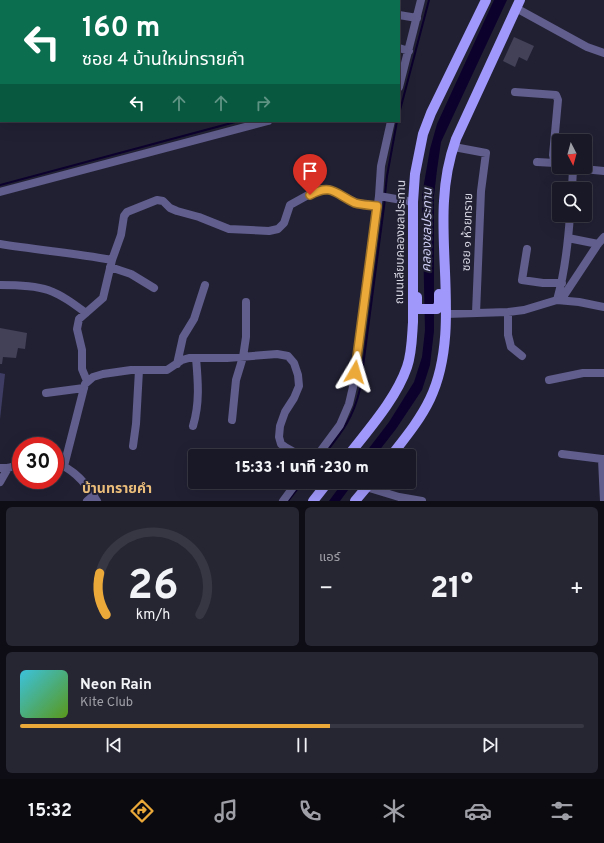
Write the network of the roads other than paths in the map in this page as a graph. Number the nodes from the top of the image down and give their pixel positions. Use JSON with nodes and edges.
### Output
{"nodes":[{"id":1,"x":421,"y":0,"type":"edge"},
{"id":2,"x":486,"y":0,"type":"edge"},
{"id":3,"x":518,"y":4,"type":"edge"},
{"id":4,"x":400,"y":14,"type":"edge"},
{"id":5,"x":417,"y":18,"type":"junction"},
{"id":6,"x":400,"y":48,"type":"edge"},
{"id":7,"x":409,"y":51,"type":"junction"},
{"id":8,"x":604,"y":53,"type":"edge"},
{"id":9,"x":400,"y":83,"type":"edge"},
{"id":10,"x":514,"y":92,"type":"dead end"},
{"id":11,"x":264,"y":122,"type":"edge"},
{"id":12,"x":391,"y":122,"type":"edge"},
{"id":13,"x":556,"y":134,"type":"edge"},
{"id":14,"x":454,"y":147,"type":"junction"},
{"id":15,"x":537,"y":162,"type":"dead end"},
{"id":16,"x":552,"y":163,"type":"edge"},
{"id":17,"x":592,"y":170,"type":"edge"},
{"id":18,"x":604,"y":171,"type":"edge"},
{"id":19,"x":0,"y":192,"type":"edge"},
{"id":20,"x":381,"y":197,"type":"junction"},
{"id":21,"x":413,"y":202,"type":"junction"},
{"id":22,"x":377,"y":206,"type":"junction"},
{"id":23,"x":569,"y":222,"type":"edge"},
{"id":24,"x":604,"y":237,"type":"edge"},
{"id":25,"x":568,"y":238,"type":"junction"},
{"id":26,"x":414,"y":241,"type":"junction"},
{"id":27,"x":0,"y":244,"type":"edge"},
{"id":28,"x":598,"y":244,"type":"junction"},
{"id":29,"x":527,"y":249,"type":"dead end"},
{"id":30,"x":111,"y":263,"type":"junction"},
{"id":31,"x":562,"y":283,"type":"junction"},
{"id":32,"x":0,"y":285,"type":"edge"},
{"id":33,"x":205,"y":285,"type":"dead end"},
{"id":34,"x":154,"y":288,"type":"dead end"},
{"id":35,"x":559,"y":300,"type":"junction"},
{"id":36,"x":246,"y":302,"type":"dead end"},
{"id":37,"x":604,"y":307,"type":"edge"},
{"id":38,"x":420,"y":312,"type":"junction"},
{"id":39,"x":440,"y":312,"type":"junction"},
{"id":40,"x":508,"y":312,"type":"junction"},
{"id":41,"x":86,"y":313,"type":"junction"},
{"id":42,"x":476,"y":313,"type":"junction"},
{"id":43,"x":522,"y":356,"type":"dead end"},
{"id":44,"x":243,"y":357,"type":"junction"},
{"id":45,"x":196,"y":358,"type":"junction"},
{"id":46,"x":177,"y":364,"type":"junction"},
{"id":47,"x":407,"y":366,"type":"junction"},
{"id":48,"x":139,"y":370,"type":"junction"},
{"id":49,"x":604,"y":373,"type":"edge"},
{"id":50,"x":550,"y":380,"type":"dead end"},
{"id":51,"x":86,"y":385,"type":"junction"},
{"id":52,"x":46,"y":393,"type":"dead end"},
{"id":53,"x":232,"y":420,"type":"dead end"},
{"id":54,"x":193,"y":426,"type":"dead end"},
{"id":55,"x":133,"y":446,"type":"dead end"},
{"id":56,"x":287,"y":449,"type":"edge"},
{"id":57,"x":322,"y":449,"type":"edge"},
{"id":58,"x":353,"y":449,"type":"edge"},
{"id":59,"x":396,"y":449,"type":"edge"},
{"id":60,"x":562,"y":454,"type":"dead end"},
{"id":61,"x":603,"y":459,"type":"edge"},
{"id":62,"x":64,"y":466,"type":"joint"},
{"id":63,"x":4,"y":468,"type":"edge"},
{"id":64,"x":0,"y":482,"type":"edge"},
{"id":65,"x":291,"y":489,"type":"edge"},
{"id":66,"x":322,"y":489,"type":"edge"},
{"id":67,"x":365,"y":489,"type":"edge"},
{"id":68,"x":378,"y":489,"type":"edge"},
{"id":69,"x":93,"y":499,"type":"edge"},
{"id":70,"x":282,"y":501,"type":"edge"},
{"id":71,"x":313,"y":501,"type":"edge"},
{"id":72,"x":355,"y":501,"type":"edge"},
{"id":73,"x":422,"y":501,"type":"edge"},
{"id":74,"x":604,"y":501,"type":"edge"}],
"edges":[{"from":1,"to":5,"type":"street"},
{"from":2,"to":21,"type":"main road","name":"ถนนเลียบคลองชลประทาน"},
{"from":3,"to":8,"type":"street"},
{"from":3,"to":14,"type":"main road"},
{"from":4,"to":5,"type":"street"},
{"from":5,"to":7,"type":"street"},
{"from":6,"to":7,"type":"street"},
{"from":7,"to":9,"type":"street"},
{"from":10,"to":13,"type":"street"},
{"from":11,"to":19,"type":"street"},
{"from":12,"to":20,"type":"street"},
{"from":14,"to":39,"type":"main road"},
{"from":14,"to":42,"type":"street","name":"ซอย ๑ ห้วยทราย"},
{"from":15,"to":16,"type":"street"},
{"from":17,"to":18,"type":"street"},
{"from":20,"to":21,"type":"street"},
{"from":20,"to":22,"type":"street"},
{"from":21,"to":26,"type":"main road","name":"ถนนเลียบคลองชลประทาน"},
{"from":22,"to":30,"type":"street"},
{"from":22,"to":57,"type":"street"},
{"from":23,"to":25,"type":"street"},
{"from":24,"to":28,"type":"street"},
{"from":25,"to":28,"type":"street"},
{"from":25,"to":31,"type":"street"},
{"from":26,"to":38,"type":"main road"},
{"from":26,"to":47,"type":"main road","name":"ถนนเลียบคลองชลประทาน"},
{"from":27,"to":30,"type":"street"},
{"from":28,"to":35,"type":"street"},
{"from":29,"to":31,"type":"street"},
{"from":30,"to":34,"type":"street"},
{"from":30,"to":41,"type":"street"},
{"from":31,"to":35,"type":"street"},
{"from":32,"to":41,"type":"street"},
{"from":33,"to":46,"type":"street"},
{"from":35,"to":37,"type":"street"},
{"from":35,"to":40,"type":"street"},
{"from":36,"to":44,"type":"street"},
{"from":38,"to":39,"type":"main road"},
{"from":38,"to":47,"type":"main road"},
{"from":39,"to":42,"type":"street"},
{"from":39,"to":59,"type":"main road"},
{"from":40,"to":42,"type":"street"},
{"from":40,"to":43,"type":"street"},
{"from":41,"to":51,"type":"street"},
{"from":44,"to":45,"type":"street"},
{"from":44,"to":53,"type":"street"},
{"from":44,"to":56,"type":"street"},
{"from":45,"to":46,"type":"street"},
{"from":45,"to":54,"type":"street"},
{"from":46,"to":48,"type":"street"},
{"from":47,"to":58,"type":"main road","name":"ถนนเลียบคลองชลประทาน"},
{"from":48,"to":51,"type":"street"},
{"from":48,"to":55,"type":"street"},
{"from":49,"to":50,"type":"street"},
{"from":51,"to":52,"type":"street"},
{"from":51,"to":62,"type":"street"},
{"from":60,"to":61,"type":"street"},
{"from":61,"to":74,"type":"street"},
{"from":62,"to":69,"type":"street"},
{"from":63,"to":64,"type":"street"},
{"from":65,"to":70,"type":"street"},
{"from":66,"to":71,"type":"main road"},
{"from":67,"to":72,"type":"main road"},
{"from":68,"to":73,"type":"street"}]}
